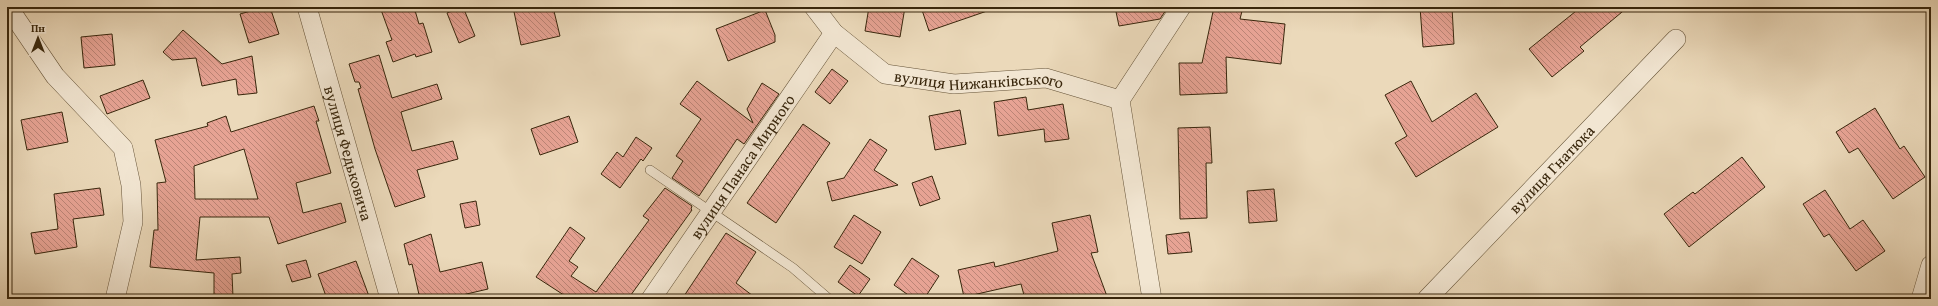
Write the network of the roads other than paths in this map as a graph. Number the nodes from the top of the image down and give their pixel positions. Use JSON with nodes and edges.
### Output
{"nodes":[{"id":1,"x":8,"y":7,"type":"edge"},
{"id":2,"x":307,"y":7,"type":"edge"},
{"id":3,"x":814,"y":7,"type":"edge"},
{"id":4,"x":1181,"y":7,"type":"edge"},
{"id":5,"x":834,"y":33,"type":"junction"},
{"id":6,"x":1676,"y":39,"type":"dead end"},
{"id":7,"x":1120,"y":100,"type":"junction"},
{"id":8,"x":650,"y":170,"type":"dead end"},
{"id":9,"x":712,"y":211,"type":"junction"},
{"id":10,"x":1931,"y":265,"type":"edge"},
{"id":11,"x":115,"y":299,"type":"edge"},
{"id":12,"x":390,"y":299,"type":"edge"},
{"id":13,"x":651,"y":299,"type":"edge"},
{"id":14,"x":829,"y":299,"type":"edge"},
{"id":15,"x":1152,"y":299,"type":"edge"},
{"id":16,"x":1427,"y":299,"type":"edge"},
{"id":17,"x":1921,"y":299,"type":"edge"}],
"edges":[{"from":1,"to":11,"type":"street"},
{"from":2,"to":12,"type":"street","name":"вулиця Федьковича"},
{"from":3,"to":5,"type":"street","name":"вулиця Нижанківського"},
{"from":4,"to":7,"type":"street"},
{"from":5,"to":7,"type":"street","name":"вулиця Нижанківського"},
{"from":5,"to":9,"type":"street","name":"вулиця Панаса Мирного"},
{"from":6,"to":16,"type":"street","name":"вулиця Гнатюка"},
{"from":7,"to":15,"type":"street"},
{"from":8,"to":9,"type":"lane"},
{"from":9,"to":13,"type":"street","name":"вулиця Панаса Мирного"},
{"from":9,"to":14,"type":"lane"},
{"from":10,"to":17,"type":"street"}]}
